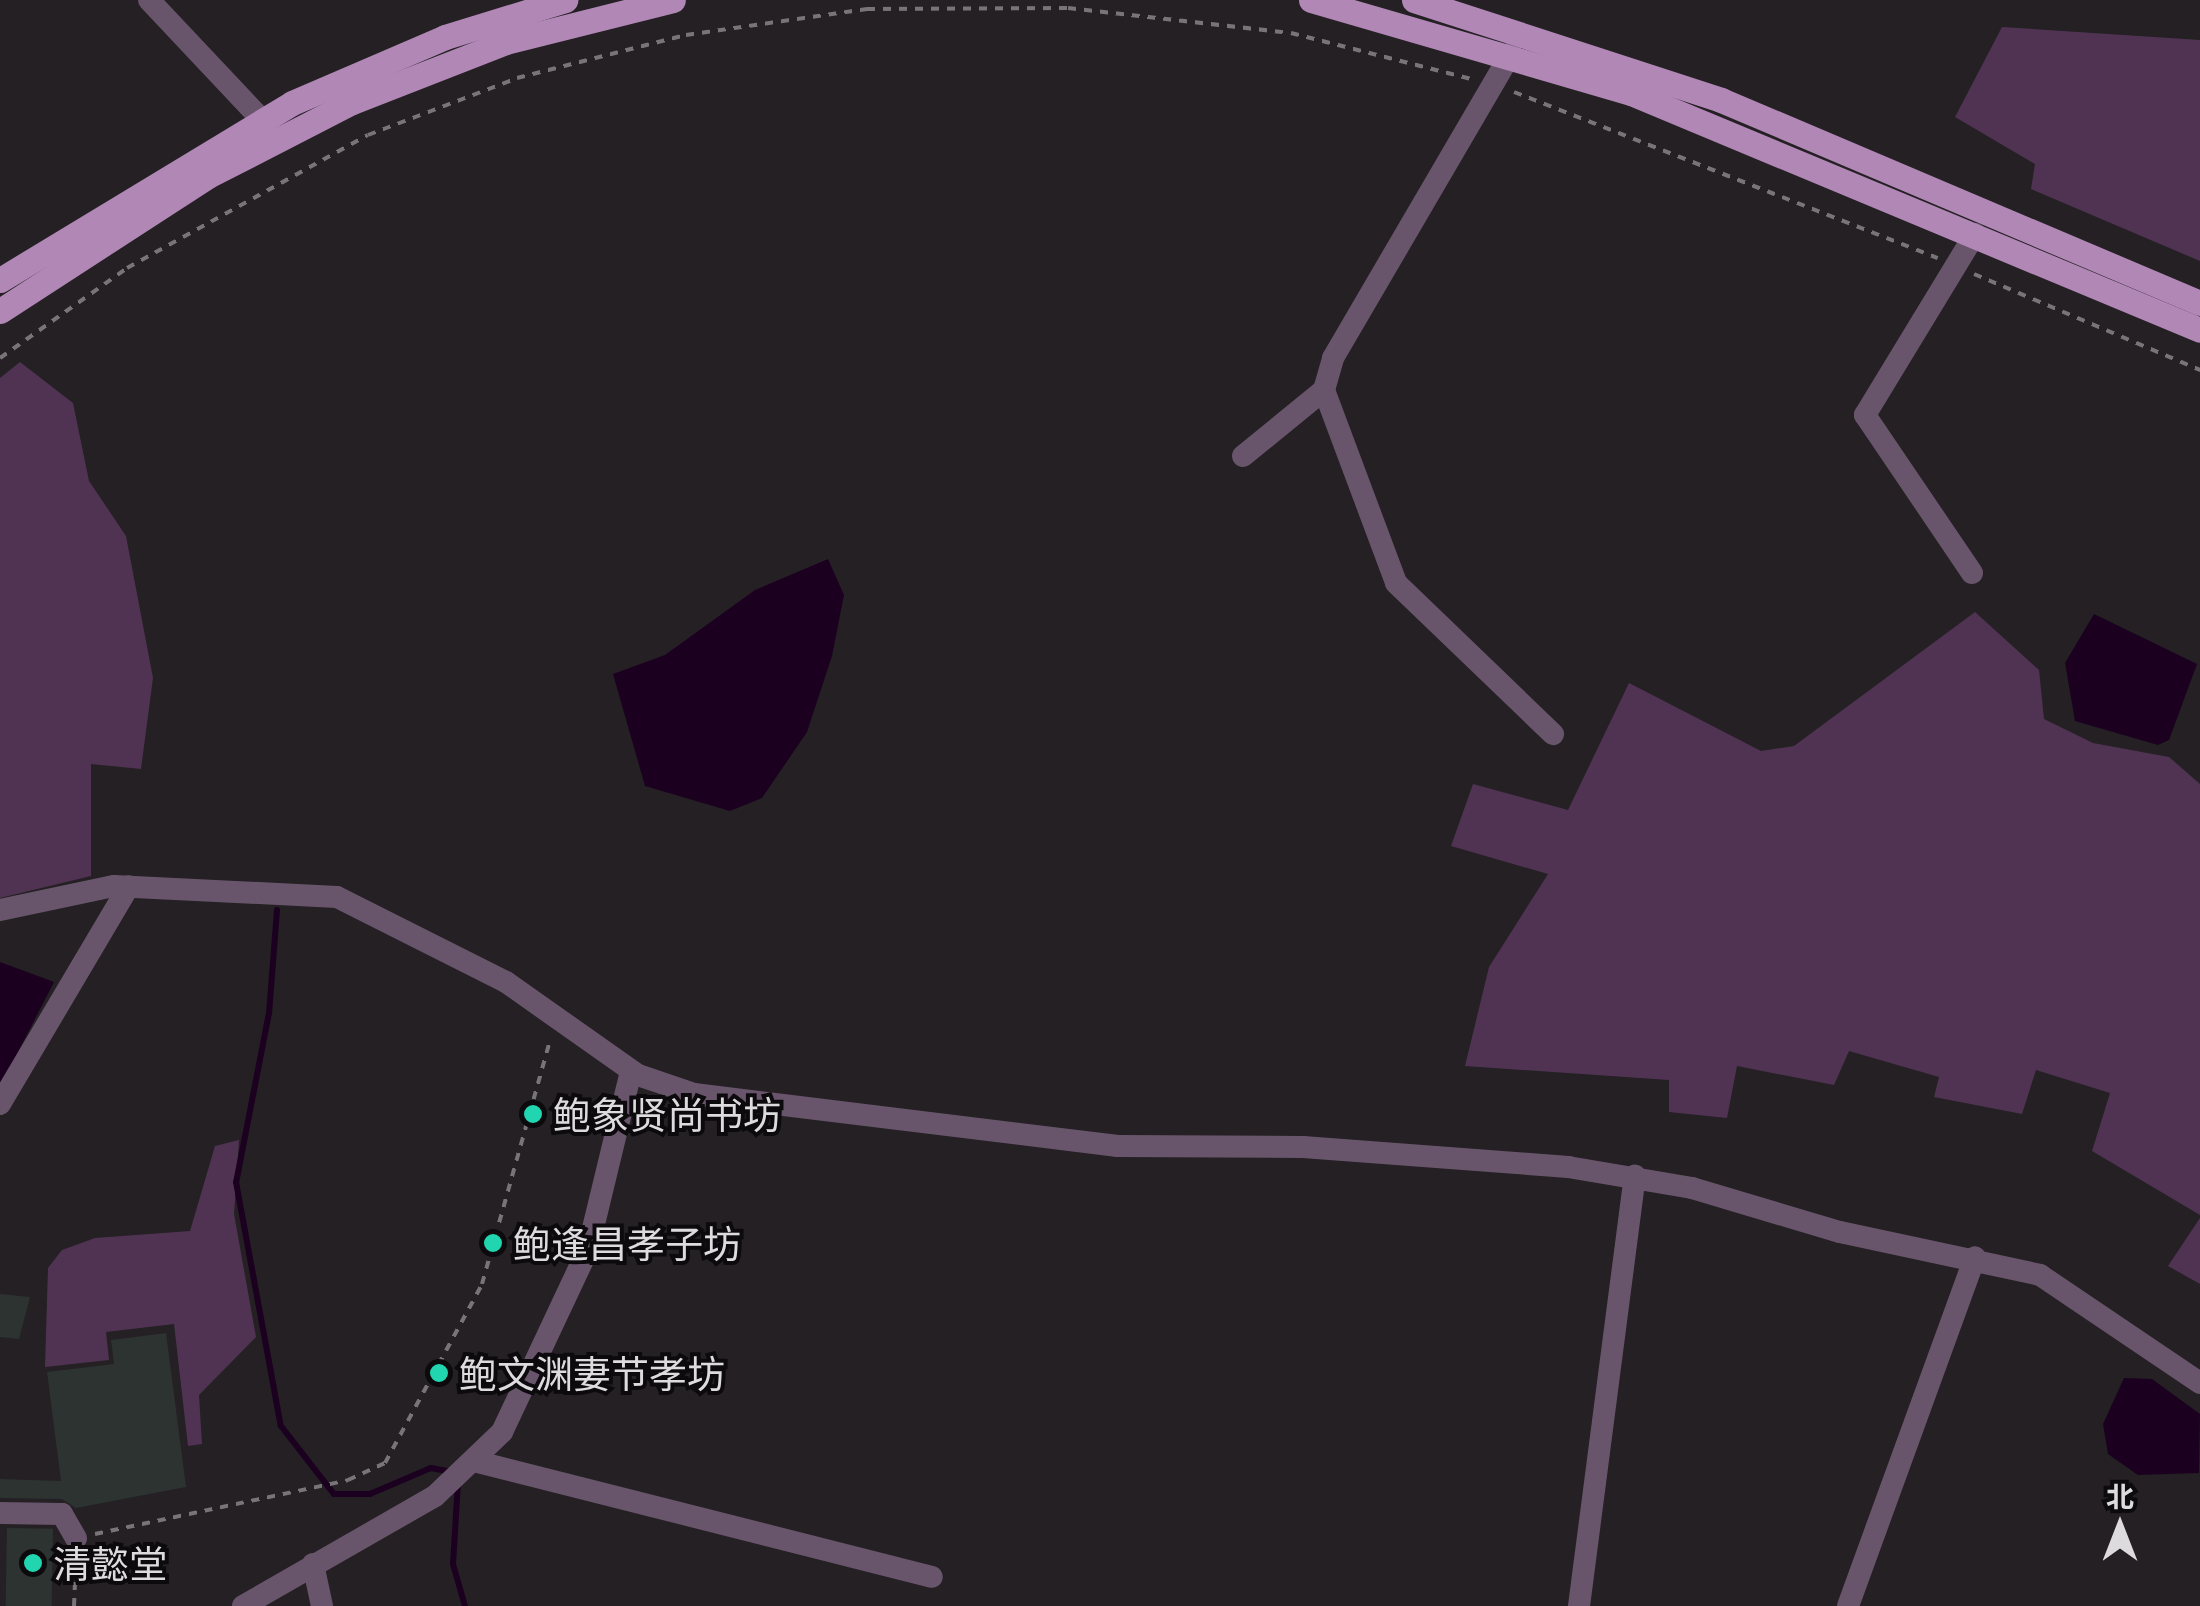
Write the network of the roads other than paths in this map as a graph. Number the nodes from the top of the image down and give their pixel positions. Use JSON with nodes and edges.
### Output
{"nodes":[{"id":1,"x":149,"y":0,"type":"edge"},
{"id":2,"x":565,"y":0,"type":"edge"},
{"id":3,"x":673,"y":0,"type":"edge"},
{"id":4,"x":1310,"y":0,"type":"edge"},
{"id":5,"x":1414,"y":0,"type":"edge"},
{"id":6,"x":1511,"y":53,"type":"junction"},
{"id":7,"x":261,"y":119,"type":"junction"},
{"id":8,"x":1975,"y":234,"type":"junction"},
{"id":9,"x":0,"y":280,"type":"edge"},
{"id":10,"x":2200,"y":303,"type":"edge"},
{"id":11,"x":0,"y":311,"type":"edge"},
{"id":12,"x":2200,"y":330,"type":"edge"},
{"id":13,"x":1324,"y":390,"type":"junction"},
{"id":14,"x":1243,"y":456,"type":"dead end"},
{"id":15,"x":1972,"y":573,"type":"dead end"},
{"id":16,"x":1552,"y":734,"type":"dead end"},
{"id":17,"x":129,"y":886,"type":"junction"},
{"id":18,"x":0,"y":910,"type":"edge"},
{"id":19,"x":631,"y":1070,"type":"junction"},
{"id":20,"x":0,"y":1104,"type":"edge"},
{"id":21,"x":1635,"y":1176,"type":"junction"},
{"id":22,"x":1975,"y":1257,"type":"junction"},
{"id":23,"x":2200,"y":1384,"type":"edge"},
{"id":24,"x":478,"y":1462,"type":"junction"},
{"id":25,"x":0,"y":1513,"type":"edge"},
{"id":26,"x":76,"y":1538,"type":"road end"},
{"id":27,"x":313,"y":1564,"type":"junction"},
{"id":28,"x":932,"y":1576,"type":"dead end"},
{"id":29,"x":244,"y":1606,"type":"edge"},
{"id":30,"x":322,"y":1606,"type":"edge"},
{"id":31,"x":1579,"y":1606,"type":"edge"},
{"id":32,"x":1848,"y":1606,"type":"edge"}],
"edges":[{"from":1,"to":7,"type":"street"},
{"from":2,"to":7,"type":"main road"},
{"from":3,"to":11,"type":"main road"},
{"from":4,"to":6,"type":"main road"},
{"from":5,"to":10,"type":"main road"},
{"from":6,"to":8,"type":"main road"},
{"from":6,"to":13,"type":"street"},
{"from":7,"to":9,"type":"main road"},
{"from":8,"to":12,"type":"main road"},
{"from":8,"to":15,"type":"street"},
{"from":13,"to":14,"type":"street"},
{"from":13,"to":16,"type":"street"},
{"from":17,"to":18,"type":"street"},
{"from":17,"to":19,"type":"street"},
{"from":17,"to":20,"type":"street"},
{"from":19,"to":21,"type":"street"},
{"from":19,"to":24,"type":"street"},
{"from":21,"to":22,"type":"street"},
{"from":21,"to":31,"type":"street"},
{"from":22,"to":23,"type":"street"},
{"from":22,"to":32,"type":"street"},
{"from":24,"to":27,"type":"street"},
{"from":24,"to":28,"type":"street"},
{"from":25,"to":26,"type":"street"},
{"from":27,"to":29,"type":"street"},
{"from":27,"to":30,"type":"street"}]}
